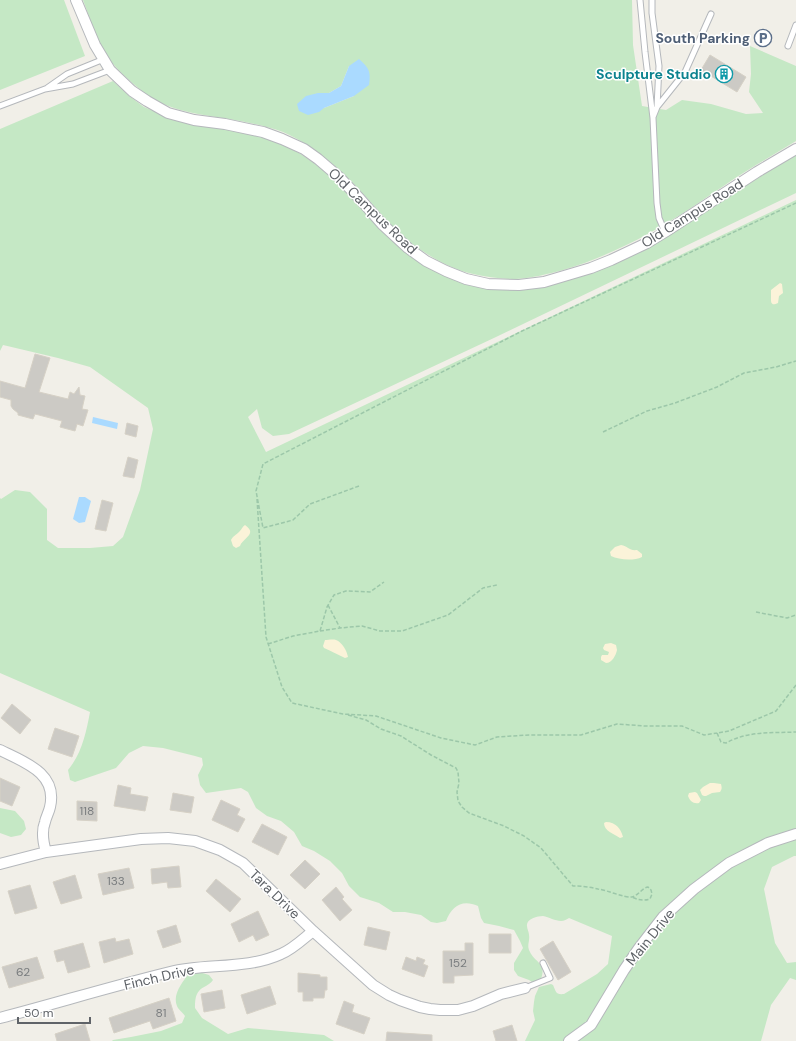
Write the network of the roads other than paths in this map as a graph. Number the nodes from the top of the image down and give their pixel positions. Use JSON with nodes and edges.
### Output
{"nodes":[{"id":1,"x":76,"y":0,"type":"edge"},
{"id":2,"x":640,"y":0,"type":"edge"},
{"id":3,"x":652,"y":0,"type":"edge"},
{"id":4,"x":711,"y":14,"type":"dead end"},
{"id":5,"x":796,"y":25,"type":"edge"},
{"id":6,"x":788,"y":46,"type":"dead end"},
{"id":7,"x":104,"y":59,"type":"junction"},
{"id":8,"x":110,"y":70,"type":"junction"},
{"id":9,"x":45,"y":89,"type":"junction"},
{"id":10,"x":0,"y":106,"type":"edge"},
{"id":11,"x":657,"y":107,"type":"junction"},
{"id":12,"x":653,"y":118,"type":"junction"},
{"id":13,"x":796,"y":149,"type":"edge"},
{"id":14,"x":665,"y":232,"type":"junction"},
{"id":15,"x":0,"y":750,"type":"edge"},
{"id":16,"x":796,"y":834,"type":"edge"},
{"id":17,"x":46,"y":852,"type":"junction"},
{"id":18,"x":0,"y":864,"type":"edge"},
{"id":19,"x":313,"y":931,"type":"junction"},
{"id":20,"x":543,"y":963,"type":"dead end"},
{"id":21,"x":525,"y":988,"type":"joint"},
{"id":22,"x":0,"y":1018,"type":"edge"},
{"id":23,"x":569,"y":1041,"type":"edge"}],
"edges":[{"from":1,"to":7,"type":"street","name":"Old Campus Road"},
{"from":2,"to":12,"type":"lane"},
{"from":3,"to":11,"type":"lane"},
{"from":4,"to":11,"type":"lane"},
{"from":5,"to":6,"type":"lane"},
{"from":7,"to":8,"type":"street","name":"Old Campus Road"},
{"from":7,"to":9,"type":"lane"},
{"from":8,"to":9,"type":"lane"},
{"from":8,"to":14,"type":"street","name":"Old Campus Road"},
{"from":9,"to":10,"type":"lane"},
{"from":11,"to":12,"type":"lane"},
{"from":12,"to":14,"type":"lane"},
{"from":13,"to":14,"type":"street","name":"Old Campus Road"},
{"from":15,"to":17,"type":"street"},
{"from":16,"to":23,"type":"street","name":"Main Drive"},
{"from":17,"to":18,"type":"street","name":"Tara Drive"},
{"from":17,"to":19,"type":"street","name":"Tara Drive"},
{"from":19,"to":21,"type":"street","name":"Tara Drive"},
{"from":19,"to":22,"type":"street","name":"Finch Drive"},
{"from":20,"to":21,"type":"lane"}]}
